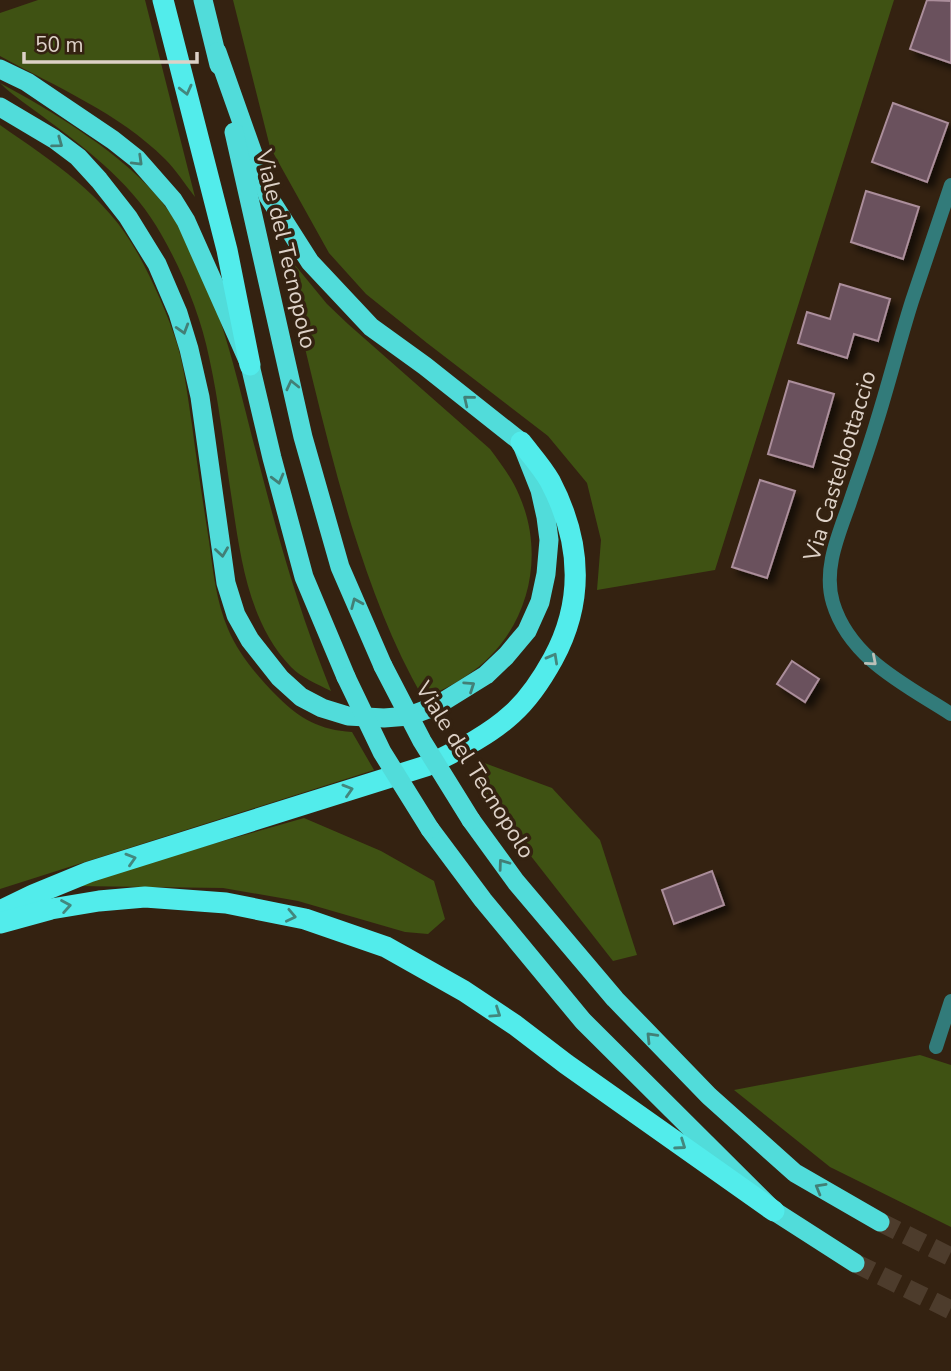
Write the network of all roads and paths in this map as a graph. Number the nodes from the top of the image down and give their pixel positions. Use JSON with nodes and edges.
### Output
{"nodes":[{"id":1,"x":163,"y":0,"type":"edge"},
{"id":2,"x":203,"y":0,"type":"edge"},
{"id":3,"x":216,"y":52,"type":"junction"},
{"id":4,"x":0,"y":69,"type":"edge"},
{"id":5,"x":0,"y":107,"type":"edge"},
{"id":6,"x":951,"y":185,"type":"edge"},
{"id":7,"x":250,"y":365,"type":"junction"},
{"id":8,"x":522,"y":442,"type":"junction"},
{"id":9,"x":951,"y":714,"type":"edge"},
{"id":10,"x":0,"y":911,"type":"edge"},
{"id":11,"x":0,"y":923,"type":"edge"},
{"id":12,"x":951,"y":1001,"type":"edge"},
{"id":13,"x":936,"y":1047,"type":"dead end"},
{"id":14,"x":774,"y":1211,"type":"junction"},
{"id":15,"x":880,"y":1222,"type":"tunnel mouth"},
{"id":16,"x":855,"y":1263,"type":"tunnel mouth"}],
"edges":[{"from":1,"to":7,"type":"highway","one_way":true},
{"from":2,"to":3,"type":"highway","name":"Viale del Tecnopolo"},
{"from":8,"to":3,"type":"highway","one_way":true},
{"from":15,"to":3,"type":"highway","name":"Viale del Tecnopolo","one_way":true,"bridge":true},
{"from":4,"to":7,"type":"highway","one_way":true},
{"from":5,"to":8,"type":"highway","one_way":true},
{"from":6,"to":9,"type":"street","name":"Via Castelbottaccio","one_way":true},
{"from":7,"to":14,"type":"highway","one_way":true,"bridge":true},
{"from":10,"to":8,"type":"highway","one_way":true},
{"from":11,"to":14,"type":"highway","one_way":true},
{"from":12,"to":13,"type":"street"},
{"from":14,"to":16,"type":"highway"}]}
